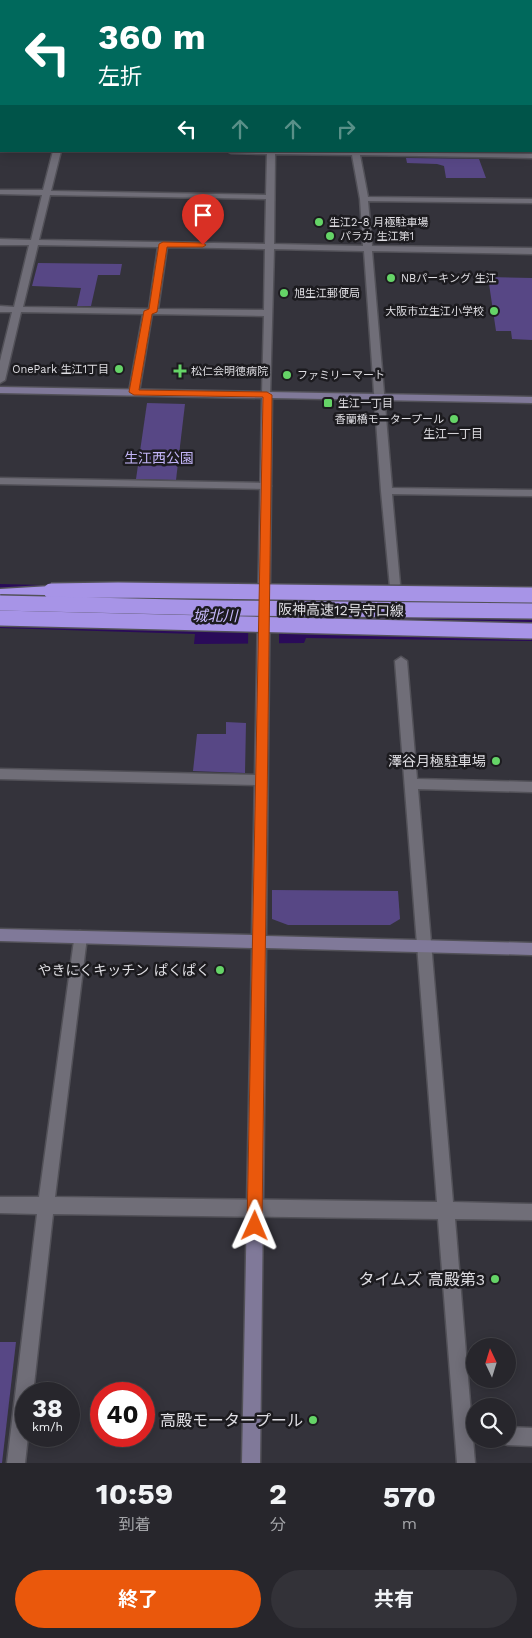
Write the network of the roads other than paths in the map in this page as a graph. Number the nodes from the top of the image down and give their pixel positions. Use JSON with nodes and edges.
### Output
{"nodes":[{"id":1,"x":57,"y":152,"type":"edge"},
{"id":2,"x":271,"y":152,"type":"edge"},
{"id":3,"x":412,"y":153,"type":"edge"},
{"id":4,"x":356,"y":154,"type":"junction"},
{"id":5,"x":532,"y":156,"type":"edge"},
{"id":6,"x":0,"y":192,"type":"edge"},
{"id":7,"x":46,"y":193,"type":"junction"},
{"id":8,"x":270,"y":197,"type":"junction"},
{"id":9,"x":364,"y":199,"type":"junction"},
{"id":10,"x":532,"y":201,"type":"edge"},
{"id":11,"x":0,"y":242,"type":"edge"},
{"id":12,"x":34,"y":242,"type":"junction"},
{"id":13,"x":163,"y":244,"type":"junction"},
{"id":14,"x":269,"y":246,"type":"junction"},
{"id":15,"x":368,"y":248,"type":"junction"},
{"id":16,"x":532,"y":251,"type":"edge"},
{"id":17,"x":0,"y":309,"type":"edge"},
{"id":18,"x":17,"y":309,"type":"junction"},
{"id":19,"x":151,"y":311,"type":"junction"},
{"id":20,"x":269,"y":313,"type":"junction"},
{"id":21,"x":0,"y":380,"type":"edge"},
{"id":22,"x":0,"y":390,"type":"edge"},
{"id":23,"x":134,"y":392,"type":"junction"},
{"id":24,"x":267,"y":395,"type":"junction"},
{"id":25,"x":379,"y":397,"type":"junction"},
{"id":26,"x":532,"y":400,"type":"edge"},
{"id":27,"x":0,"y":481,"type":"edge"},
{"id":28,"x":266,"y":486,"type":"junction"},
{"id":29,"x":386,"y":491,"type":"junction"},
{"id":30,"x":532,"y":493,"type":"edge"},
{"id":31,"x":394,"y":584,"type":"dead end"},
{"id":32,"x":0,"y":594,"type":"edge"},
{"id":33,"x":532,"y":595,"type":"edge"},
{"id":34,"x":0,"y":603,"type":"edge"},
{"id":35,"x":532,"y":611,"type":"edge"},
{"id":36,"x":0,"y":618,"type":"edge"},
{"id":37,"x":532,"y":631,"type":"edge"},
{"id":38,"x":401,"y":660,"type":"dead end"},
{"id":39,"x":0,"y":774,"type":"edge"},
{"id":40,"x":261,"y":780,"type":"junction"},
{"id":41,"x":411,"y":784,"type":"junction"},
{"id":42,"x":532,"y":787,"type":"edge"},
{"id":43,"x":0,"y":935,"type":"edge"},
{"id":44,"x":80,"y":937,"type":"junction"},
{"id":45,"x":259,"y":942,"type":"junction"},
{"id":46,"x":424,"y":946,"type":"junction"},
{"id":47,"x":532,"y":949,"type":"edge"},
{"id":48,"x":0,"y":1205,"type":"edge"},
{"id":49,"x":46,"y":1205,"type":"junction"},
{"id":50,"x":255,"y":1207,"type":"junction"},
{"id":51,"x":445,"y":1210,"type":"junction"},
{"id":52,"x":532,"y":1212,"type":"edge"},
{"id":53,"x":466,"y":1399,"type":"edge"},
{"id":54,"x":516,"y":1436,"type":"edge"},
{"id":55,"x":532,"y":1437,"type":"edge"},
{"id":56,"x":468,"y":1448,"type":"edge"},
{"id":57,"x":16,"y":1463,"type":"edge"},
{"id":58,"x":251,"y":1463,"type":"edge"},
{"id":59,"x":466,"y":1463,"type":"edge"}],
"edges":[{"from":1,"to":7,"type":"street"},
{"from":2,"to":4,"type":"street"},
{"from":2,"to":8,"type":"street"},
{"from":3,"to":4,"type":"street"},
{"from":3,"to":5,"type":"street"},
{"from":4,"to":9,"type":"street"},
{"from":6,"to":7,"type":"street"},
{"from":7,"to":8,"type":"street"},
{"from":7,"to":12,"type":"street"},
{"from":8,"to":14,"type":"street"},
{"from":9,"to":10,"type":"street"},
{"from":9,"to":15,"type":"street"},
{"from":11,"to":12,"type":"street"},
{"from":12,"to":13,"type":"street"},
{"from":12,"to":18,"type":"street"},
{"from":13,"to":14,"type":"street"},
{"from":13,"to":19,"type":"street"},
{"from":14,"to":15,"type":"street"},
{"from":14,"to":20,"type":"street"},
{"from":15,"to":16,"type":"street"},
{"from":15,"to":25,"type":"street"},
{"from":17,"to":18,"type":"street"},
{"from":18,"to":19,"type":"street"},
{"from":18,"to":21,"type":"street"},
{"from":19,"to":20,"type":"street"},
{"from":19,"to":23,"type":"street"},
{"from":20,"to":24,"type":"street"},
{"from":22,"to":23,"type":"street"},
{"from":23,"to":24,"type":"street"},
{"from":24,"to":25,"type":"street"},
{"from":24,"to":28,"type":"street"},
{"from":25,"to":26,"type":"street"},
{"from":25,"to":29,"type":"street"},
{"from":27,"to":28,"type":"street"},
{"from":28,"to":40,"type":"street","bridge":true},
{"from":29,"to":30,"type":"street"},
{"from":29,"to":31,"type":"street"},
{"from":32,"to":33,"type":"highway","bridge":true},
{"from":34,"to":35,"type":"highway","name":"阪神高速12号守口線","bridge":true},
{"from":36,"to":37,"type":"highway","name":"阪神高速12号守口線","bridge":true},
{"from":38,"to":41,"type":"street"},
{"from":39,"to":40,"type":"street"},
{"from":40,"to":45,"type":"street"},
{"from":41,"to":42,"type":"street"},
{"from":41,"to":46,"type":"street"},
{"from":43,"to":44,"type":"street"},
{"from":44,"to":45,"type":"street"},
{"from":44,"to":49,"type":"street"},
{"from":45,"to":46,"type":"street"},
{"from":45,"to":50,"type":"street"},
{"from":46,"to":47,"type":"street"},
{"from":46,"to":51,"type":"street"},
{"from":48,"to":49,"type":"street"},
{"from":49,"to":50,"type":"street"},
{"from":49,"to":57,"type":"street"},
{"from":50,"to":51,"type":"street"},
{"from":50,"to":58,"type":"street"},
{"from":51,"to":52,"type":"street"},
{"from":51,"to":53,"type":"street"},
{"from":54,"to":55,"type":"street"},
{"from":56,"to":59,"type":"street"}]}
